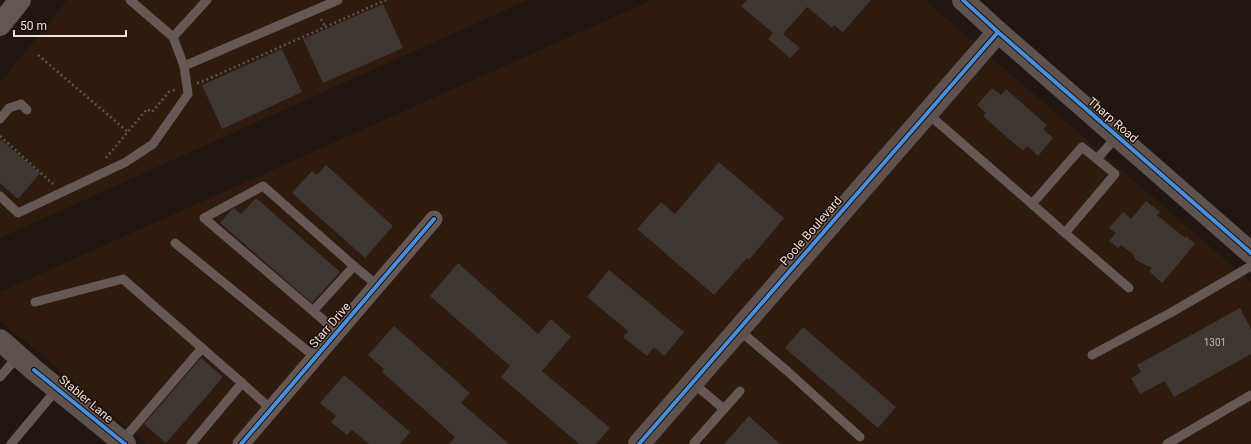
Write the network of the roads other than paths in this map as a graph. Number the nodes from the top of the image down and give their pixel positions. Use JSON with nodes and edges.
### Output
{"nodes":[{"id":1,"x":20,"y":0,"type":"edge"},
{"id":2,"x":130,"y":0,"type":"edge"},
{"id":3,"x":207,"y":0,"type":"edge"},
{"id":4,"x":338,"y":0,"type":"edge"},
{"id":5,"x":963,"y":0,"type":"edge"},
{"id":6,"x":0,"y":25,"type":"edge"},
{"id":7,"x":998,"y":32,"type":"junction"},
{"id":8,"x":173,"y":37,"type":"junction"},
{"id":9,"x":184,"y":66,"type":"junction"},
{"id":10,"x":24,"y":107,"type":"dead end"},
{"id":11,"x":927,"y":113,"type":"junction"},
{"id":12,"x":0,"y":119,"type":"edge"},
{"id":13,"x":1117,"y":136,"type":"junction"},
{"id":14,"x":1096,"y":159,"type":"junction"},
{"id":15,"x":0,"y":196,"type":"edge"},
{"id":16,"x":1032,"y":204,"type":"junction"},
{"id":17,"x":434,"y":219,"type":"dead end"},
{"id":18,"x":1065,"y":234,"type":"junction"},
{"id":19,"x":175,"y":243,"type":"dead end"},
{"id":20,"x":1251,"y":254,"type":"edge"},
{"id":21,"x":354,"y":266,"type":"junction"},
{"id":22,"x":1251,"y":266,"type":"edge"},
{"id":23,"x":377,"y":285,"type":"junction"},
{"id":24,"x":1129,"y":288,"type":"dead end"},
{"id":25,"x":35,"y":302,"type":"dead end"},
{"id":26,"x":313,"y":311,"type":"junction"},
{"id":27,"x":739,"y":330,"type":"junction"},
{"id":28,"x":337,"y":332,"type":"junction"},
{"id":29,"x":0,"y":340,"type":"edge"},
{"id":30,"x":202,"y":348,"type":"junction"},
{"id":31,"x":1092,"y":355,"type":"dead end"},
{"id":32,"x":18,"y":356,"type":"junction"},
{"id":33,"x":315,"y":357,"type":"junction"},
{"id":34,"x":0,"y":377,"type":"edge"},
{"id":35,"x":242,"y":383,"type":"junction"},
{"id":36,"x":693,"y":383,"type":"junction"},
{"id":37,"x":58,"y":389,"type":"junction"},
{"id":38,"x":740,"y":391,"type":"dead end"},
{"id":39,"x":1251,"y":395,"type":"edge"},
{"id":40,"x":271,"y":409,"type":"junction"},
{"id":41,"x":724,"y":409,"type":"junction"},
{"id":42,"x":860,"y":437,"type":"dead end"},
{"id":43,"x":123,"y":443,"type":"edge"},
{"id":44,"x":694,"y":443,"type":"edge"},
{"id":45,"x":10,"y":444,"type":"edge"},
{"id":46,"x":191,"y":444,"type":"edge"},
{"id":47,"x":241,"y":444,"type":"edge"},
{"id":48,"x":639,"y":444,"type":"edge"},
{"id":49,"x":1167,"y":444,"type":"edge"}],
"edges":[{"from":1,"to":6,"type":"highway"},
{"from":2,"to":8,"type":"lane"},
{"from":3,"to":8,"type":"lane"},
{"from":4,"to":9,"type":"lane"},
{"from":5,"to":7,"type":"street","name":"Tharp Road"},
{"from":7,"to":11,"type":"street","name":"Poole Boulevard"},
{"from":7,"to":13,"type":"street","name":"Tharp Road"},
{"from":8,"to":9,"type":"lane"},
{"from":9,"to":15,"type":"lane"},
{"from":10,"to":12,"type":"lane"},
{"from":11,"to":16,"type":"lane"},
{"from":11,"to":27,"type":"street","name":"Poole Boulevard"},
{"from":13,"to":14,"type":"lane"},
{"from":13,"to":20,"type":"street","name":"Tharp Road"},
{"from":14,"to":16,"type":"lane"},
{"from":14,"to":18,"type":"lane"},
{"from":16,"to":18,"type":"lane"},
{"from":17,"to":23,"type":"street","name":"Starr Drive"},
{"from":18,"to":24,"type":"lane"},
{"from":19,"to":33,"type":"lane"},
{"from":21,"to":23,"type":"lane"},
{"from":21,"to":26,"type":"lane"},
{"from":21,"to":26,"type":"lane"},
{"from":22,"to":31,"type":"lane"},
{"from":23,"to":28,"type":"street","name":"Starr Drive"},
{"from":25,"to":30,"type":"lane"},
{"from":26,"to":28,"type":"lane"},
{"from":27,"to":36,"type":"street","name":"Poole Boulevard"},
{"from":27,"to":42,"type":"lane"},
{"from":28,"to":33,"type":"street","name":"Starr Drive"},
{"from":29,"to":32,"type":"street","name":"Stabler Lane"},
{"from":30,"to":35,"type":"lane"},
{"from":30,"to":43,"type":"lane"},
{"from":32,"to":34,"type":"lane"},
{"from":32,"to":37,"type":"street","name":"Stabler Lane"},
{"from":33,"to":40,"type":"street","name":"Starr Drive"},
{"from":35,"to":40,"type":"lane"},
{"from":35,"to":46,"type":"lane"},
{"from":36,"to":41,"type":"lane"},
{"from":36,"to":48,"type":"street","name":"Poole Boulevard"},
{"from":37,"to":43,"type":"street","name":"Stabler Lane"},
{"from":37,"to":45,"type":"lane"},
{"from":38,"to":41,"type":"lane"},
{"from":39,"to":49,"type":"lane"},
{"from":40,"to":47,"type":"street","name":"Starr Drive"},
{"from":41,"to":44,"type":"lane"}]}
